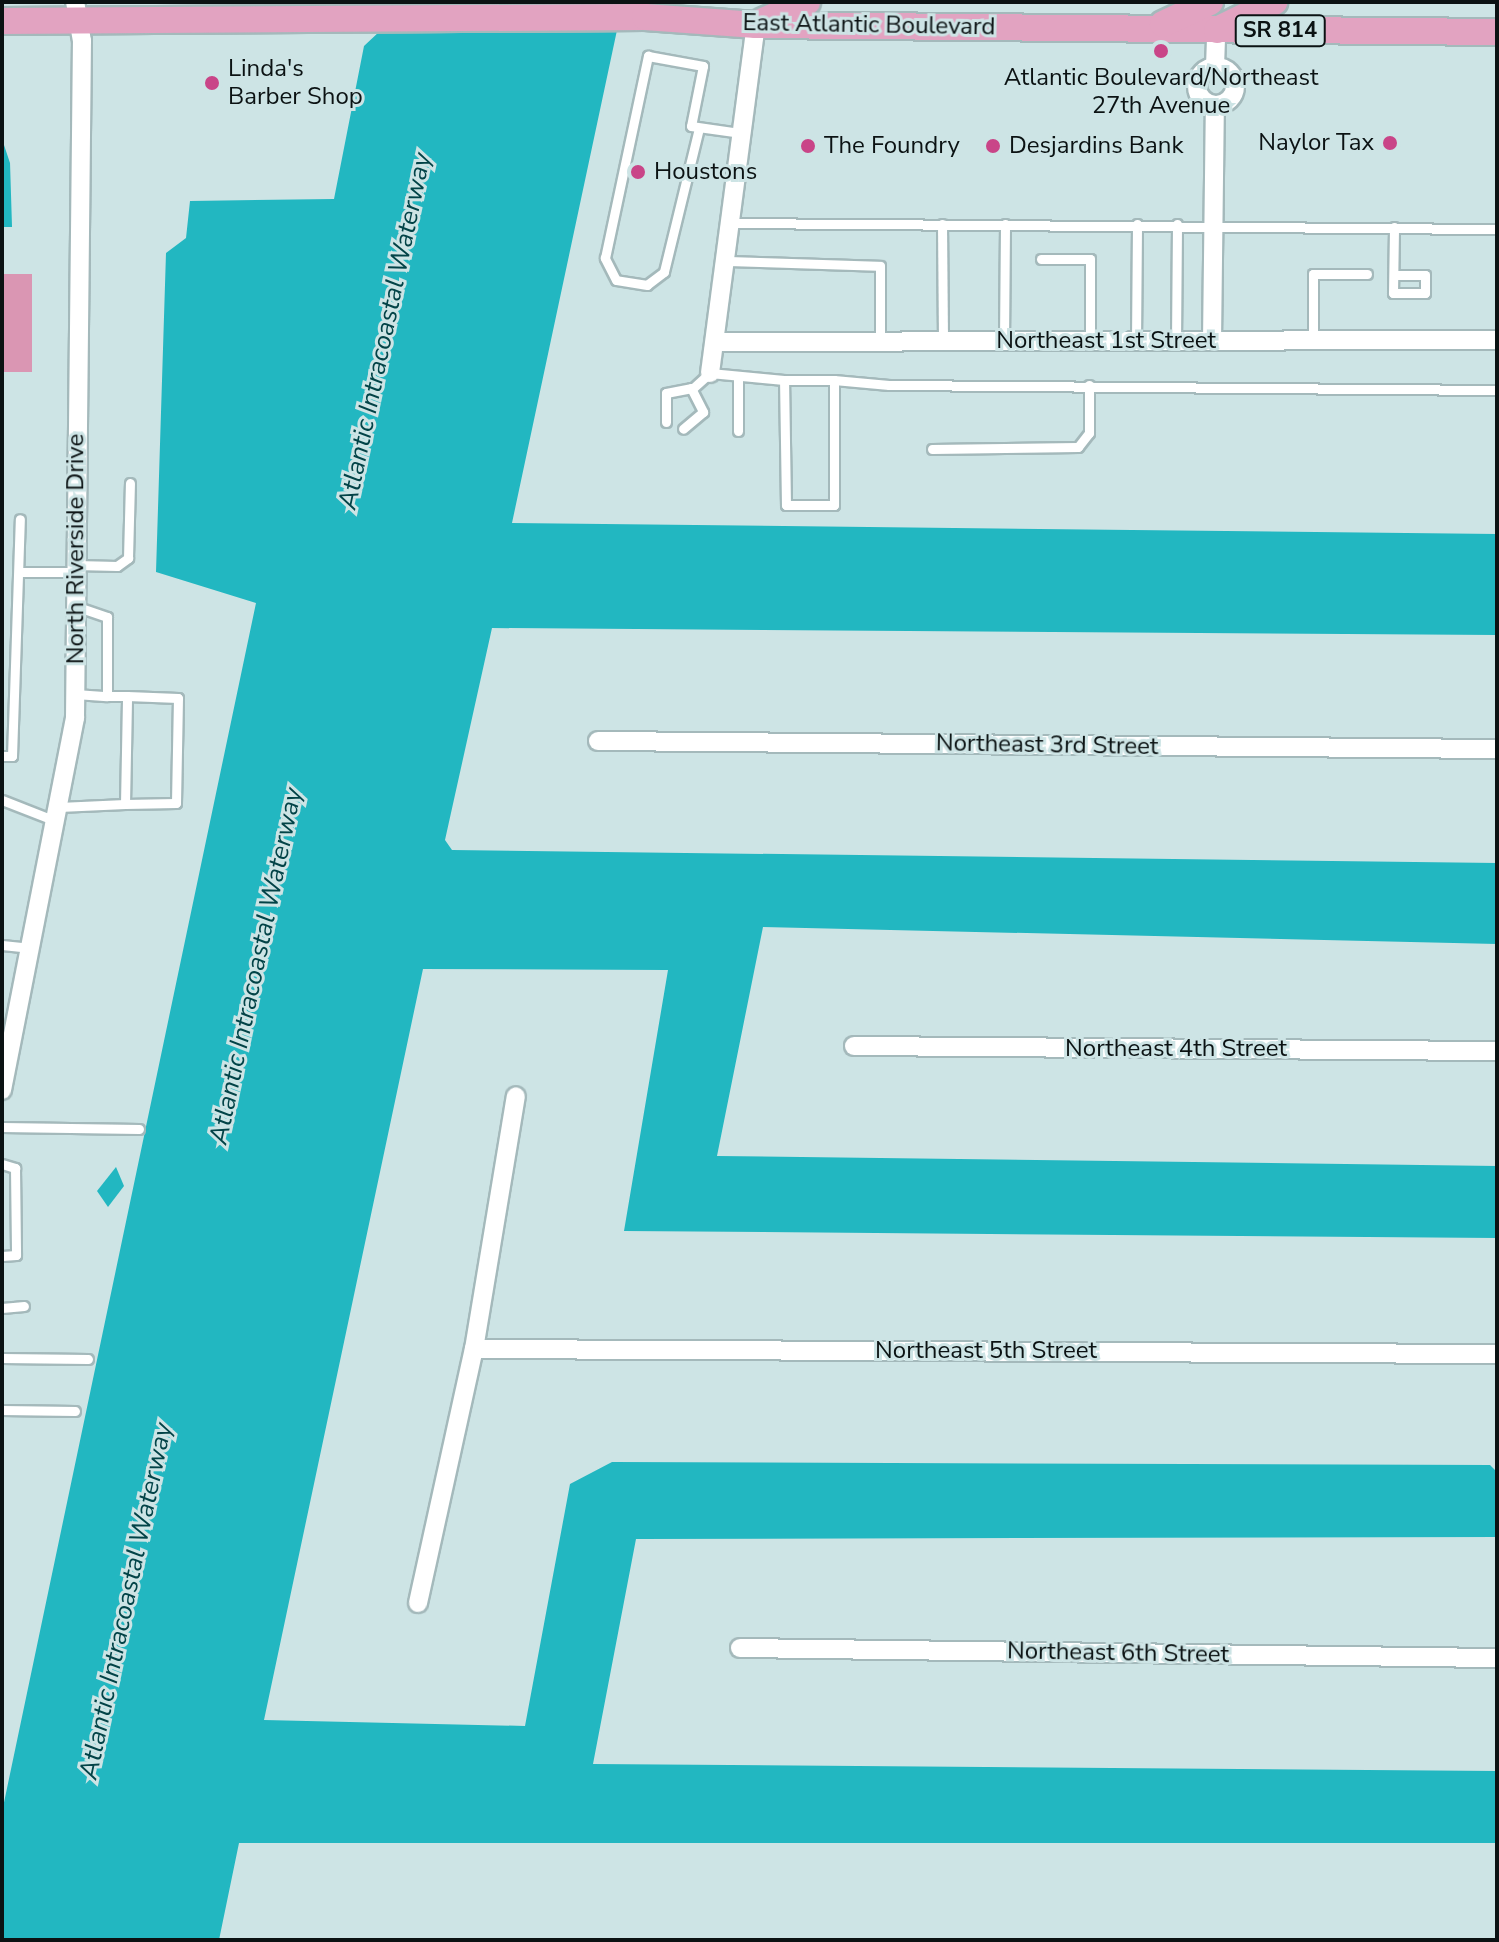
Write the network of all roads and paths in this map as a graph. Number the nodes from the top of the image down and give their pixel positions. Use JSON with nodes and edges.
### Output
{"nodes":[{"id":1,"x":807,"y":2,"type":"edge"},
{"id":2,"x":1210,"y":2,"type":"edge"},
{"id":3,"x":1274,"y":2,"type":"edge"},
{"id":4,"x":77,"y":12,"type":"edge"},
{"id":5,"x":2,"y":21,"type":"edge"},
{"id":6,"x":756,"y":25,"type":"junction"},
{"id":7,"x":1145,"y":30,"type":"junction"},
{"id":8,"x":1216,"y":31,"type":"junction"},
{"id":9,"x":1497,"y":32,"type":"edge"},
{"id":10,"x":1215,"y":67,"type":"junction"},
{"id":11,"x":1215,"y":105,"type":"junction"},
{"id":12,"x":699,"y":128,"type":"junction"},
{"id":13,"x":740,"y":133,"type":"junction"},
{"id":14,"x":730,"y":223,"type":"junction"},
{"id":15,"x":942,"y":224,"type":"junction"},
{"id":16,"x":1005,"y":224,"type":"junction"},
{"id":17,"x":1137,"y":224,"type":"junction"},
{"id":18,"x":1177,"y":224,"type":"junction"},
{"id":19,"x":1213,"y":224,"type":"junction"},
{"id":20,"x":1394,"y":227,"type":"junction"},
{"id":21,"x":1497,"y":229,"type":"edge"},
{"id":22,"x":1041,"y":259,"type":"dead end"},
{"id":23,"x":725,"y":261,"type":"junction"},
{"id":24,"x":1367,"y":274,"type":"dead end"},
{"id":25,"x":1394,"y":275,"type":"dead end"},
{"id":26,"x":1313,"y":340,"type":"junction"},
{"id":27,"x":1497,"y":340,"type":"edge"},
{"id":28,"x":943,"y":341,"type":"junction"},
{"id":29,"x":1004,"y":341,"type":"junction"},
{"id":30,"x":1090,"y":341,"type":"junction"},
{"id":31,"x":1136,"y":341,"type":"junction"},
{"id":32,"x":1176,"y":341,"type":"junction"},
{"id":33,"x":1212,"y":341,"type":"junction"},
{"id":34,"x":715,"y":342,"type":"junction"},
{"id":35,"x":880,"y":342,"type":"junction"},
{"id":36,"x":710,"y":373,"type":"junction"},
{"id":37,"x":738,"y":378,"type":"junction"},
{"id":38,"x":784,"y":380,"type":"junction"},
{"id":39,"x":834,"y":380,"type":"junction"},
{"id":40,"x":1089,"y":385,"type":"junction"},
{"id":41,"x":692,"y":389,"type":"junction"},
{"id":42,"x":1497,"y":390,"type":"edge"},
{"id":43,"x":666,"y":422,"type":"dead end"},
{"id":44,"x":683,"y":429,"type":"dead end"},
{"id":45,"x":738,"y":431,"type":"dead end"},
{"id":46,"x":932,"y":449,"type":"dead end"},
{"id":47,"x":130,"y":483,"type":"dead end"},
{"id":48,"x":20,"y":519,"type":"dead end"},
{"id":49,"x":76,"y":569,"type":"junction"},
{"id":50,"x":19,"y":572,"type":"junction"},
{"id":51,"x":75,"y":606,"type":"junction"},
{"id":52,"x":75,"y":694,"type":"junction"},
{"id":53,"x":107,"y":696,"type":"junction"},
{"id":54,"x":127,"y":696,"type":"junction"},
{"id":55,"x":598,"y":741,"type":"dead end"},
{"id":56,"x":1497,"y":749,"type":"edge"},
{"id":57,"x":2,"y":756,"type":"edge"},
{"id":58,"x":2,"y":800,"type":"edge"},
{"id":59,"x":125,"y":804,"type":"junction"},
{"id":60,"x":58,"y":814,"type":"junction"},
{"id":61,"x":2,"y":945,"type":"edge"},
{"id":62,"x":31,"y":948,"type":"junction"},
{"id":63,"x":854,"y":1046,"type":"dead end"},
{"id":64,"x":1497,"y":1051,"type":"edge"},
{"id":65,"x":2,"y":1090,"type":"edge"},
{"id":66,"x":516,"y":1096,"type":"dead end"},
{"id":67,"x":2,"y":1127,"type":"edge"},
{"id":68,"x":139,"y":1129,"type":"dead end"},
{"id":69,"x":2,"y":1164,"type":"edge"},
{"id":70,"x":2,"y":1256,"type":"edge"},
{"id":71,"x":24,"y":1306,"type":"dead end"},
{"id":72,"x":2,"y":1308,"type":"edge"},
{"id":73,"x":474,"y":1349,"type":"junction"},
{"id":74,"x":1497,"y":1354,"type":"edge"},
{"id":75,"x":2,"y":1358,"type":"edge"},
{"id":76,"x":88,"y":1359,"type":"dead end"},
{"id":77,"x":2,"y":1410,"type":"edge"},
{"id":78,"x":75,"y":1411,"type":"dead end"},
{"id":79,"x":418,"y":1603,"type":"dead end"},
{"id":80,"x":740,"y":1648,"type":"dead end"},
{"id":81,"x":1497,"y":1658,"type":"edge"}],
"edges":[{"from":1,"to":6,"type":"main road"},
{"from":2,"to":7,"type":"main road"},
{"from":3,"to":8,"type":"main road"},
{"from":4,"to":5,"type":"main road","name":"East Atlantic Boulevard","number":"SR 814"},
{"from":4,"to":6,"type":"main road","name":"East Atlantic Boulevard","number":"SR 814"},
{"from":4,"to":49,"type":"street","name":"North Riverside Drive"},
{"from":6,"to":7,"type":"main road","name":"East Atlantic Boulevard","number":"SR 814"},
{"from":6,"to":13,"type":"street"},
{"from":7,"to":8,"type":"main road","name":"East Atlantic Boulevard","number":"SR 814"},
{"from":8,"to":9,"type":"main road","name":"East Atlantic Boulevard","number":"SR 814"},
{"from":8,"to":10,"type":"street"},
{"from":10,"to":11,"type":"street"},
{"from":10,"to":11,"type":"street"},
{"from":11,"to":19,"type":"street"},
{"from":12,"to":12,"type":"lane"},
{"from":12,"to":13,"type":"lane"},
{"from":13,"to":14,"type":"street"},
{"from":14,"to":15,"type":"lane"},
{"from":14,"to":23,"type":"street"},
{"from":15,"to":16,"type":"lane"},
{"from":15,"to":28,"type":"lane"},
{"from":16,"to":17,"type":"lane"},
{"from":16,"to":29,"type":"lane"},
{"from":17,"to":18,"type":"lane"},
{"from":17,"to":31,"type":"lane"},
{"from":18,"to":19,"type":"lane"},
{"from":18,"to":32,"type":"lane"},
{"from":19,"to":20,"type":"lane"},
{"from":19,"to":33,"type":"street"},
{"from":20,"to":21,"type":"lane"},
{"from":20,"to":25,"type":"lane"},
{"from":22,"to":30,"type":"lane"},
{"from":23,"to":34,"type":"street"},
{"from":23,"to":35,"type":"lane"},
{"from":24,"to":26,"type":"lane"},
{"from":26,"to":27,"type":"street","name":"Northeast 1st Street"},
{"from":26,"to":33,"type":"street","name":"Northeast 1st Street"},
{"from":28,"to":29,"type":"street","name":"Northeast 1st Street"},
{"from":28,"to":35,"type":"street","name":"Northeast 1st Street"},
{"from":29,"to":30,"type":"street","name":"Northeast 1st Street"},
{"from":30,"to":31,"type":"street","name":"Northeast 1st Street"},
{"from":31,"to":32,"type":"street","name":"Northeast 1st Street"},
{"from":32,"to":33,"type":"street","name":"Northeast 1st Street"},
{"from":34,"to":35,"type":"street","name":"Northeast 1st Street"},
{"from":34,"to":36,"type":"street"},
{"from":36,"to":37,"type":"lane"},
{"from":36,"to":41,"type":"lane"},
{"from":37,"to":38,"type":"lane"},
{"from":37,"to":45,"type":"lane"},
{"from":38,"to":39,"type":"lane"},
{"from":38,"to":39,"type":"lane"},
{"from":39,"to":40,"type":"lane"},
{"from":40,"to":42,"type":"lane"},
{"from":40,"to":46,"type":"lane"},
{"from":41,"to":43,"type":"lane"},
{"from":41,"to":44,"type":"lane"},
{"from":47,"to":49,"type":"lane"},
{"from":48,"to":50,"type":"lane"},
{"from":49,"to":50,"type":"lane"},
{"from":49,"to":51,"type":"street","name":"North Riverside Drive"},
{"from":50,"to":57,"type":"lane"},
{"from":51,"to":52,"type":"street","name":"North Riverside Drive"},
{"from":51,"to":53,"type":"lane"},
{"from":52,"to":53,"type":"lane"},
{"from":52,"to":60,"type":"street","name":"North Riverside Drive"},
{"from":53,"to":54,"type":"lane"},
{"from":54,"to":59,"type":"lane"},
{"from":54,"to":59,"type":"lane"},
{"from":55,"to":56,"type":"street","name":"Northeast 3rd Street"},
{"from":58,"to":60,"type":"lane"},
{"from":59,"to":60,"type":"lane"},
{"from":60,"to":62,"type":"street","name":"North Riverside Drive"},
{"from":61,"to":62,"type":"lane"},
{"from":62,"to":65,"type":"street","name":"North Riverside Drive"},
{"from":63,"to":64,"type":"street","name":"Northeast 4th Street"},
{"from":66,"to":73,"type":"street"},
{"from":67,"to":68,"type":"lane"},
{"from":69,"to":70,"type":"lane"},
{"from":71,"to":72,"type":"lane"},
{"from":73,"to":74,"type":"street","name":"Northeast 5th Street"},
{"from":73,"to":79,"type":"street"},
{"from":75,"to":76,"type":"lane"},
{"from":77,"to":78,"type":"lane"},
{"from":80,"to":81,"type":"street","name":"Northeast 6th Street"}]}
